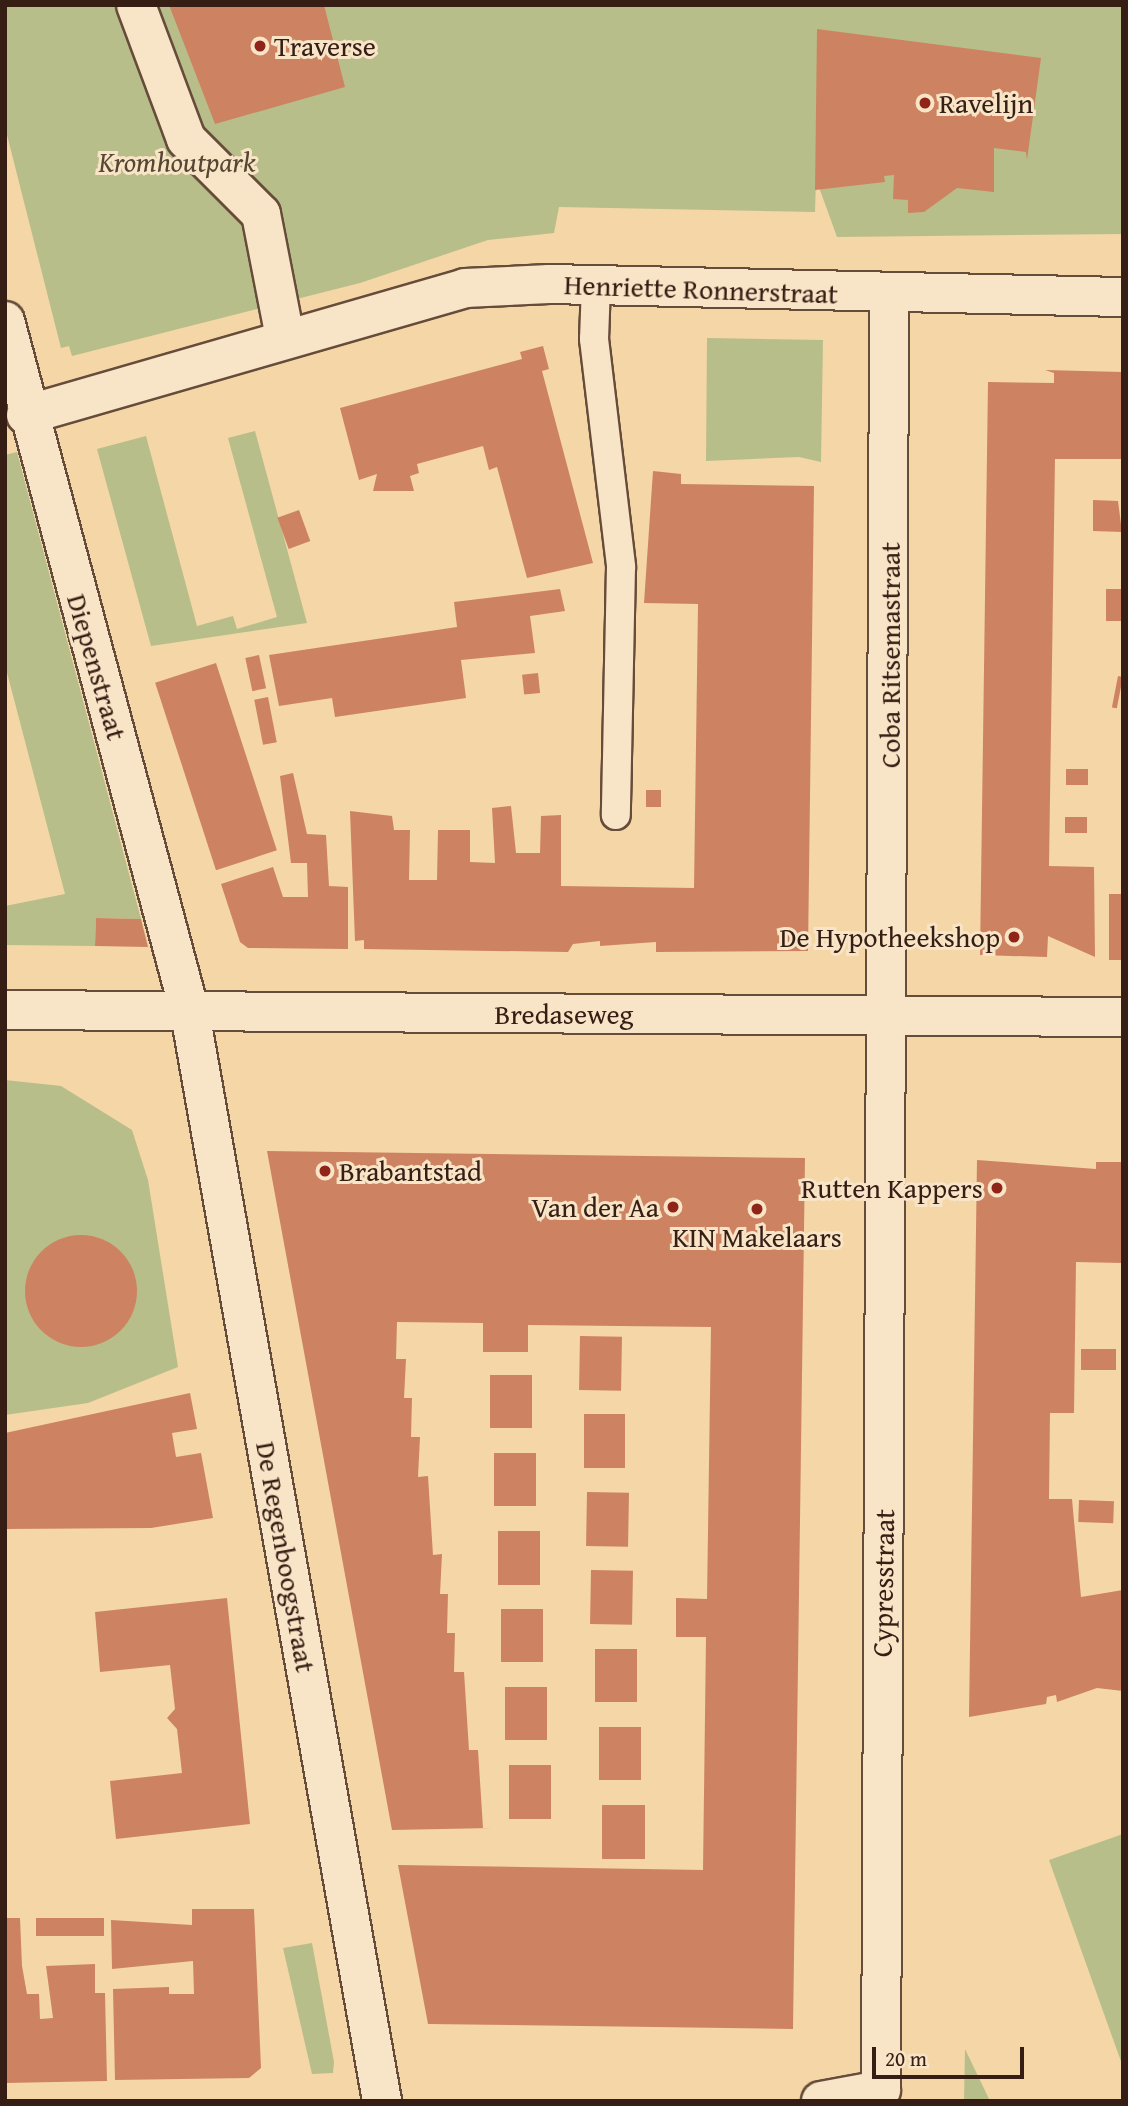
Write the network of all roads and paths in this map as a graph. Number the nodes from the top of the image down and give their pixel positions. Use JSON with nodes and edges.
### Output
{"nodes":[{"id":1,"x":136,"y":5,"type":"edge"},
{"id":2,"x":596,"y":285,"type":"junction"},
{"id":3,"x":889,"y":296,"type":"junction"},
{"id":4,"x":1123,"y":297,"type":"edge"},
{"id":5,"x":5,"y":321,"type":"edge"},
{"id":6,"x":285,"y":337,"type":"junction"},
{"id":7,"x":16,"y":419,"type":"edge"},
{"id":8,"x":616,"y":815,"type":"dead end"},
{"id":9,"x":5,"y":1010,"type":"edge"},
{"id":10,"x":190,"y":1013,"type":"junction"},
{"id":11,"x":890,"y":1014,"type":"junction"},
{"id":12,"x":1123,"y":1017,"type":"edge"},
{"id":13,"x":382,"y":2101,"type":"edge"},
{"id":14,"x":821,"y":2101,"type":"edge"}],
"edges":[{"from":1,"to":6,"type":"street"},
{"from":2,"to":3,"type":"street","name":"Henriette Ronnerstraat"},
{"from":2,"to":6,"type":"street","name":"Henriette Ronnerstraat"},
{"from":2,"to":8,"type":"lane"},
{"from":3,"to":4,"type":"street","name":"Henriette Ronnerstraat"},
{"from":3,"to":11,"type":"street","name":"Coba Ritsemastraat"},
{"from":5,"to":7,"type":"street","name":"Diepenstraat"},
{"from":6,"to":7,"type":"street","name":"Henriette Ronnerstraat"},
{"from":7,"to":10,"type":"street","name":"Diepenstraat"},
{"from":9,"to":10,"type":"street","name":"Bredaseweg"},
{"from":10,"to":11,"type":"street","name":"Bredaseweg"},
{"from":10,"to":13,"type":"street","name":"De Regenboogstraat"},
{"from":11,"to":12,"type":"street","name":"Bredaseweg"},
{"from":11,"to":14,"type":"street","name":"Cypresstraat"}]}
